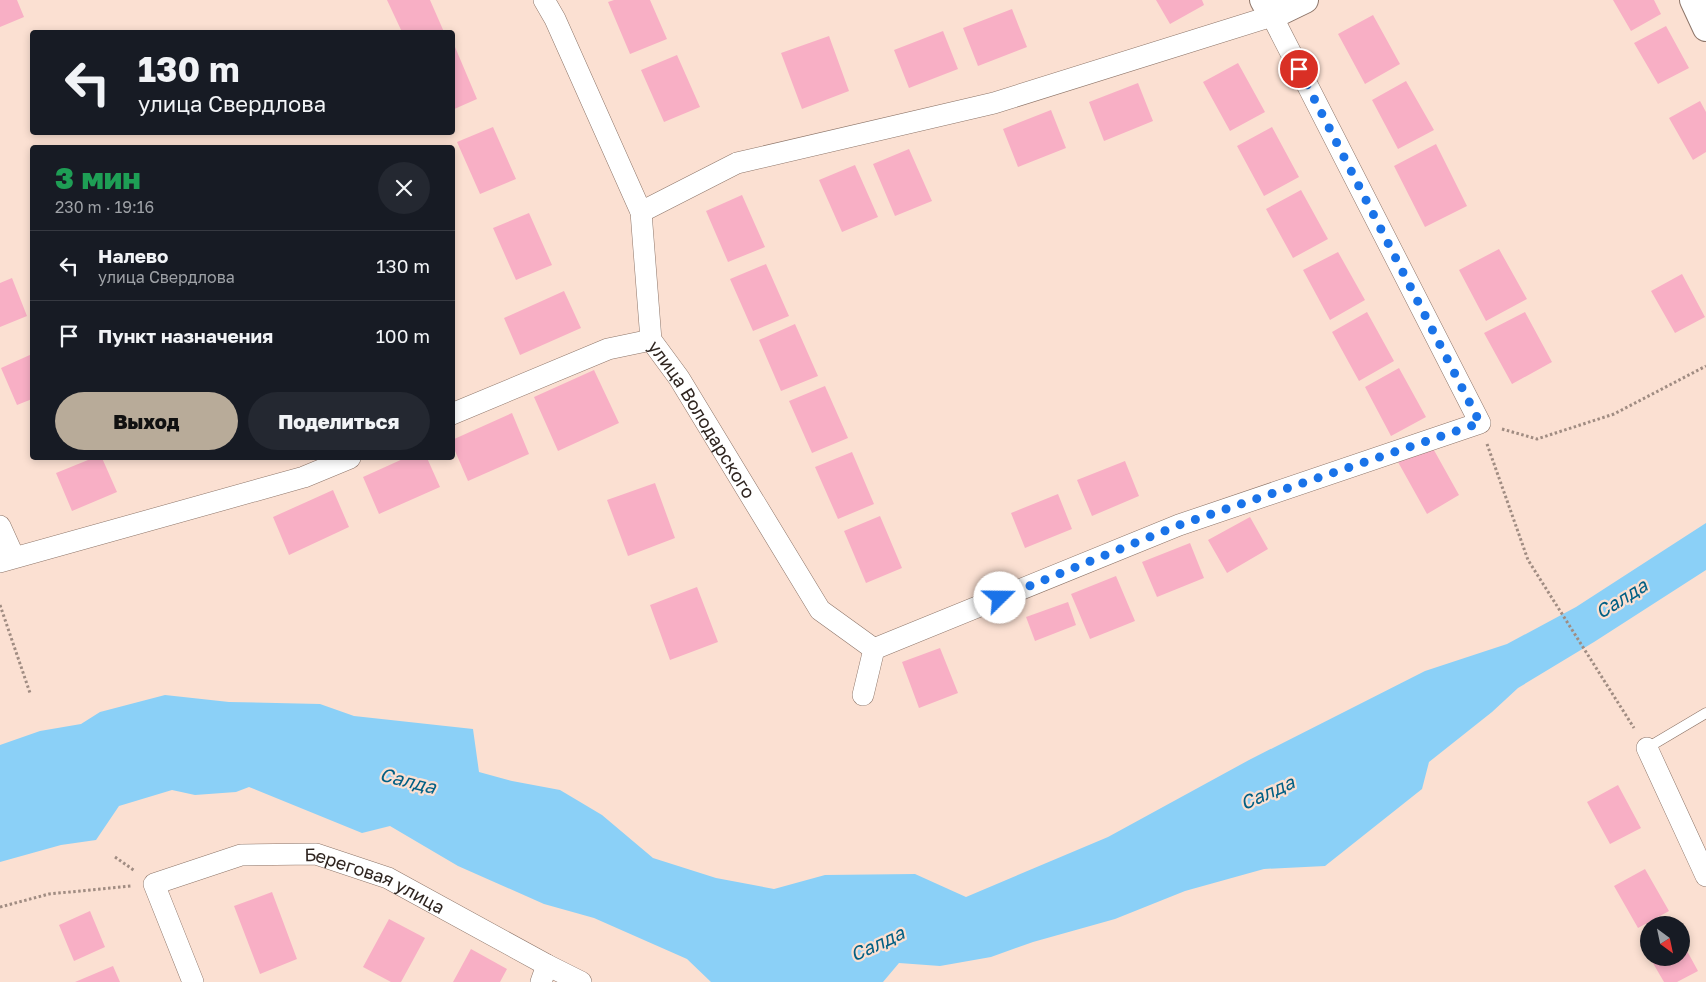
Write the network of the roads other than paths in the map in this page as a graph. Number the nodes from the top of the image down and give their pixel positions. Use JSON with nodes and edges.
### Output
{"nodes":[{"id":1,"x":544,"y":0,"type":"edge"},
{"id":2,"x":1305,"y":0,"type":"edge"},
{"id":3,"x":1693,"y":0,"type":"edge"},
{"id":4,"x":1268,"y":8,"type":"edge"},
{"id":5,"x":1706,"y":28,"type":"edge"},
{"id":6,"x":642,"y":212,"type":"junction"},
{"id":7,"x":650,"y":340,"type":"junction"},
{"id":8,"x":455,"y":413,"type":"edge"},
{"id":9,"x":345,"y":460,"type":"edge"},
{"id":10,"x":0,"y":526,"type":"edge"},
{"id":11,"x":7,"y":560,"type":"edge"},
{"id":12,"x":874,"y":649,"type":"junction"},
{"id":13,"x":863,"y":695,"type":"dead end"},
{"id":14,"x":1706,"y":713,"type":"edge"},
{"id":15,"x":1647,"y":748,"type":"joint"},
{"id":16,"x":1706,"y":876,"type":"edge"},
{"id":17,"x":544,"y":974,"type":"edge"},
{"id":18,"x":193,"y":982,"type":"edge"},
{"id":19,"x":581,"y":982,"type":"edge"}],
"edges":[{"from":1,"to":6,"type":"street","name":"улица Володарского"},
{"from":2,"to":4,"type":"street"},
{"from":3,"to":5,"type":"street"},
{"from":4,"to":6,"type":"street"},
{"from":4,"to":12,"type":"street"},
{"from":6,"to":7,"type":"street","name":"улица Володарского"},
{"from":7,"to":8,"type":"street"},
{"from":7,"to":12,"type":"street","name":"улица Володарского"},
{"from":9,"to":11,"type":"street"},
{"from":10,"to":11,"type":"street"},
{"from":12,"to":13,"type":"street"},
{"from":14,"to":15,"type":"lane"},
{"from":15,"to":16,"type":"street"},
{"from":17,"to":18,"type":"street","name":"Береговая улица"},
{"from":17,"to":19,"type":"street","name":"Береговая улица"}]}
